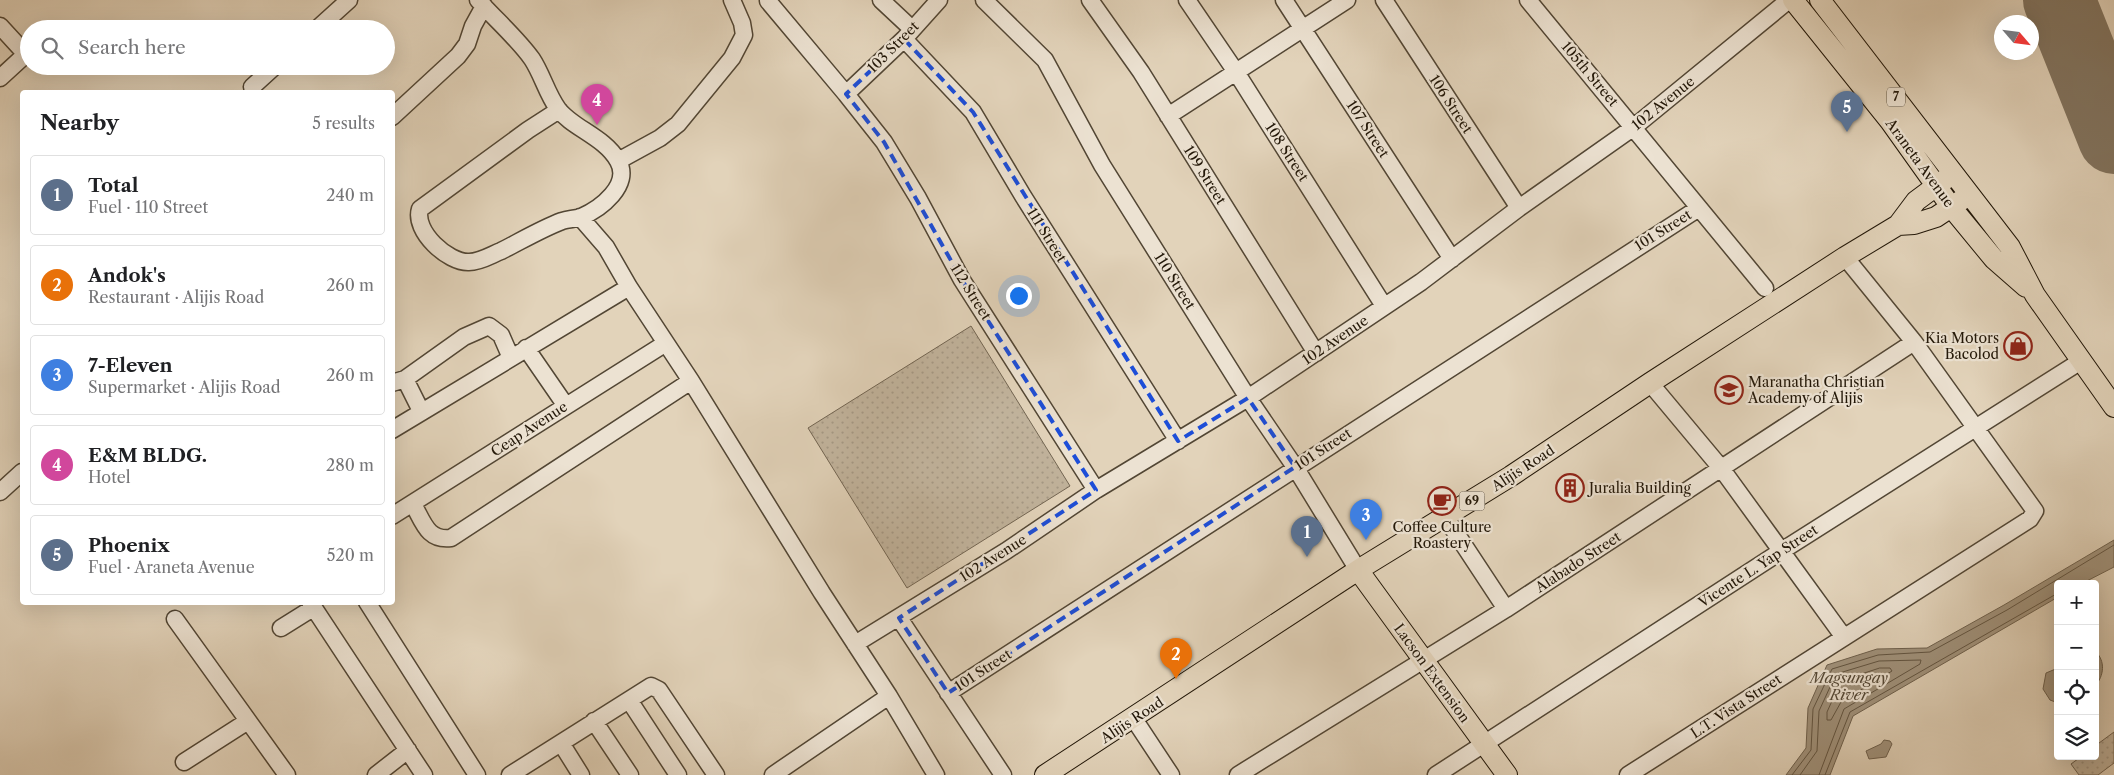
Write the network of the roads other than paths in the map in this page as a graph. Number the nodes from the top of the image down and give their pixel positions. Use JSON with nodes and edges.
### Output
{"nodes":[{"id":1,"x":349,"y":0,"type":"edge"},
{"id":2,"x":732,"y":0,"type":"edge"},
{"id":3,"x":881,"y":0,"type":"edge"},
{"id":4,"x":939,"y":0,"type":"edge"},
{"id":5,"x":984,"y":0,"type":"edge"},
{"id":6,"x":1090,"y":0,"type":"edge"},
{"id":7,"x":1187,"y":0,"type":"edge"},
{"id":8,"x":1284,"y":0,"type":"edge"},
{"id":9,"x":1347,"y":0,"type":"edge"},
{"id":10,"x":1384,"y":0,"type":"edge"},
{"id":11,"x":1528,"y":0,"type":"edge"},
{"id":12,"x":1789,"y":0,"type":"edge"},
{"id":13,"x":1793,"y":0,"type":"edge"},
{"id":14,"x":1820,"y":0,"type":"edge"},
{"id":15,"x":768,"y":1,"type":"edge"},
{"id":16,"x":481,"y":3,"type":"edge"},
{"id":17,"x":327,"y":20,"type":"edge"},
{"id":18,"x":0,"y":26,"type":"edge"},
{"id":19,"x":1303,"y":29,"type":"junction"},
{"id":20,"x":908,"y":34,"type":"junction"},
{"id":21,"x":20,"y":48,"type":"edge"},
{"id":22,"x":20,"y":60,"type":"edge"},
{"id":23,"x":1236,"y":72,"type":"junction"},
{"id":24,"x":265,"y":75,"type":"edge"},
{"id":25,"x":0,"y":78,"type":"edge"},
{"id":26,"x":252,"y":87,"type":"dead end"},
{"id":27,"x":846,"y":94,"type":"junction"},
{"id":28,"x":559,"y":110,"type":"junction"},
{"id":29,"x":395,"y":115,"type":"edge"},
{"id":30,"x":1168,"y":116,"type":"junction"},
{"id":31,"x":1634,"y":127,"type":"junction"},
{"id":32,"x":618,"y":161,"type":"junction"},
{"id":33,"x":1954,"y":173,"type":"junction"},
{"id":34,"x":1936,"y":186,"type":"junction"},
{"id":35,"x":1969,"y":195,"type":"junction"},
{"id":36,"x":1519,"y":208,"type":"junction"},
{"id":37,"x":1699,"y":208,"type":"junction"},
{"id":38,"x":1952,"y":208,"type":"junction"},
{"id":39,"x":580,"y":217,"type":"junction"},
{"id":40,"x":1898,"y":225,"type":"junction"},
{"id":41,"x":1845,"y":257,"type":"junction"},
{"id":42,"x":1452,"y":259,"type":"junction"},
{"id":43,"x":629,"y":287,"type":"junction"},
{"id":44,"x":1766,"y":288,"type":"dead end"},
{"id":45,"x":2035,"y":295,"type":"junction"},
{"id":46,"x":1384,"y":306,"type":"junction"},
{"id":47,"x":1914,"y":342,"type":"junction"},
{"id":48,"x":666,"y":343,"type":"junction"},
{"id":49,"x":526,"y":348,"type":"junction"},
{"id":50,"x":1316,"y":353,"type":"junction"},
{"id":51,"x":511,"y":358,"type":"junction"},
{"id":52,"x":2081,"y":361,"type":"junction"},
{"id":53,"x":399,"y":381,"type":"edge"},
{"id":54,"x":691,"y":381,"type":"junction"},
{"id":55,"x":1650,"y":383,"type":"junction"},
{"id":56,"x":1248,"y":398,"type":"junction"},
{"id":57,"x":566,"y":406,"type":"junction"},
{"id":58,"x":2114,"y":407,"type":"edge"},
{"id":59,"x":421,"y":411,"type":"junction"},
{"id":60,"x":1976,"y":426,"type":"junction"},
{"id":61,"x":395,"y":428,"type":"edge"},
{"id":62,"x":1178,"y":441,"type":"junction"},
{"id":63,"x":1295,"y":467,"type":"junction"},
{"id":64,"x":1721,"y":468,"type":"junction"},
{"id":65,"x":20,"y":474,"type":"edge"},
{"id":66,"x":1096,"y":490,"type":"junction"},
{"id":67,"x":0,"y":492,"type":"edge"},
{"id":68,"x":413,"y":504,"type":"junction"},
{"id":69,"x":395,"y":514,"type":"edge"},
{"id":70,"x":1446,"y":518,"type":"junction"},
{"id":71,"x":1780,"y":552,"type":"junction"},
{"id":72,"x":1358,"y":570,"type":"junction"},
{"id":73,"x":311,"y":605,"type":"edge"},
{"id":74,"x":369,"y":605,"type":"edge"},
{"id":75,"x":1506,"y":609,"type":"junction"},
{"id":76,"x":898,"y":618,"type":"junction"},
{"id":77,"x":175,"y":619,"type":"dead end"},
{"id":78,"x":280,"y":628,"type":"dead end"},
{"id":79,"x":1843,"y":636,"type":"junction"},
{"id":80,"x":855,"y":644,"type":"junction"},
{"id":81,"x":1423,"y":660,"type":"junction"},
{"id":82,"x":948,"y":693,"type":"junction"},
{"id":83,"x":889,"y":696,"type":"junction"},
{"id":84,"x":628,"y":700,"type":"junction"},
{"id":85,"x":1134,"y":719,"type":"junction"},
{"id":86,"x":248,"y":721,"type":"junction"},
{"id":87,"x":594,"y":721,"type":"junction"},
{"id":88,"x":561,"y":743,"type":"junction"},
{"id":89,"x":1484,"y":744,"type":"junction"},
{"id":90,"x":408,"y":750,"type":"junction"},
{"id":91,"x":184,"y":762,"type":"dead end"},
{"id":92,"x":530,"y":770,"type":"edge"},
{"id":93,"x":473,"y":773,"type":"edge"},
{"id":94,"x":287,"y":775,"type":"edge"},
{"id":95,"x":376,"y":775,"type":"edge"},
{"id":96,"x":424,"y":775,"type":"edge"},
{"id":97,"x":510,"y":775,"type":"edge"},
{"id":98,"x":581,"y":775,"type":"edge"},
{"id":99,"x":630,"y":775,"type":"edge"},
{"id":100,"x":678,"y":775,"type":"edge"},
{"id":101,"x":716,"y":775,"type":"edge"},
{"id":102,"x":773,"y":775,"type":"edge"},
{"id":103,"x":936,"y":775,"type":"edge"},
{"id":104,"x":1003,"y":775,"type":"edge"},
{"id":105,"x":1045,"y":775,"type":"edge"},
{"id":106,"x":1171,"y":775,"type":"edge"},
{"id":107,"x":1238,"y":775,"type":"edge"},
{"id":108,"x":1436,"y":775,"type":"edge"},
{"id":109,"x":1507,"y":775,"type":"edge"},
{"id":110,"x":1628,"y":775,"type":"edge"}],
"edges":[{"from":1,"to":17,"type":"street"},
{"from":2,"to":32,"type":"street"},
{"from":3,"to":20,"type":"street","name":"111 Street"},
{"from":4,"to":20,"type":"street","name":"103 Street"},
{"from":5,"to":56,"type":"street","name":"110 Street"},
{"from":6,"to":30,"type":"street","name":"109 Street"},
{"from":7,"to":23,"type":"street","name":"108 Street"},
{"from":8,"to":19,"type":"street","name":"107 Street"},
{"from":9,"to":19,"type":"street"},
{"from":10,"to":36,"type":"street","name":"106 Street"},
{"from":11,"to":31,"type":"street","name":"105th Street"},
{"from":12,"to":31,"type":"street","name":"102 Avenue"},
{"from":13,"to":34,"type":"main road","name":"Araneta Avenue","number":"7"},
{"from":14,"to":33,"type":"main road","name":"Araneta Avenue","number":"7"},
{"from":15,"to":27,"type":"street","name":"112 Street"},
{"from":16,"to":28,"type":"street"},
{"from":16,"to":29,"type":"street"},
{"from":18,"to":21,"type":"street"},
{"from":19,"to":23,"type":"street"},
{"from":19,"to":42,"type":"street","name":"107 Street"},
{"from":20,"to":27,"type":"street","name":"103 Street"},
{"from":20,"to":62,"type":"street","name":"111 Street"},
{"from":22,"to":25,"type":"street"},
{"from":23,"to":30,"type":"street"},
{"from":23,"to":46,"type":"street","name":"108 Street"},
{"from":24,"to":26,"type":"street"},
{"from":27,"to":66,"type":"street","name":"112 Street"},
{"from":28,"to":32,"type":"street"},
{"from":28,"to":39,"type":"street"},
{"from":30,"to":50,"type":"street","name":"109 Street"},
{"from":31,"to":36,"type":"street","name":"102 Avenue"},
{"from":31,"to":37,"type":"street","name":"105th Street"},
{"from":32,"to":39,"type":"street"},
{"from":33,"to":34,"type":"main road","name":"Alijis Road","number":"69"},
{"from":33,"to":35,"type":"main road","name":"Araneta Avenue","number":"7"},
{"from":34,"to":38,"type":"main road","name":"Araneta Avenue","number":"7"},
{"from":34,"to":40,"type":"main road","name":"Alijis Road","number":"69"},
{"from":35,"to":38,"type":"main road","name":"Alijis Road","number":"69"},
{"from":35,"to":45,"type":"main road","name":"Araneta Avenue","number":"7"},
{"from":36,"to":42,"type":"street","name":"102 Avenue"},
{"from":37,"to":44,"type":"street","name":"105th Street"},
{"from":37,"to":63,"type":"street","name":"101 Street"},
{"from":38,"to":40,"type":"main road","name":"Alijis Road","number":"69"},
{"from":38,"to":45,"type":"main road","name":"Araneta Avenue","number":"7"},
{"from":39,"to":43,"type":"street"},
{"from":40,"to":41,"type":"main road","name":"Alijis Road","number":"69"},
{"from":41,"to":47,"type":"street"},
{"from":41,"to":55,"type":"main road","name":"Alijis Road","number":"69"},
{"from":42,"to":46,"type":"street","name":"102 Avenue"},
{"from":43,"to":48,"type":"street"},
{"from":43,"to":49,"type":"street"},
{"from":45,"to":52,"type":"main road","name":"Araneta Avenue","number":"7"},
{"from":46,"to":50,"type":"street","name":"102 Avenue"},
{"from":47,"to":60,"type":"street"},
{"from":47,"to":64,"type":"street","name":"Alabado Street"},
{"from":48,"to":54,"type":"street"},
{"from":48,"to":57,"type":"street","name":"Ceap Avenue"},
{"from":49,"to":51,"type":"street"},
{"from":49,"to":57,"type":"street"},
{"from":50,"to":56,"type":"street","name":"102 Avenue"},
{"from":51,"to":53,"type":"street"},
{"from":51,"to":59,"type":"street"},
{"from":52,"to":58,"type":"main road","name":"Araneta Avenue","number":"7"},
{"from":52,"to":60,"type":"street","name":"Vicente L. Yap Street"},
{"from":53,"to":59,"type":"street"},
{"from":54,"to":68,"type":"street"},
{"from":54,"to":80,"type":"street"},
{"from":55,"to":64,"type":"street"},
{"from":55,"to":70,"type":"main road","name":"Alijis Road","number":"69"},
{"from":56,"to":62,"type":"street","name":"102 Avenue"},
{"from":56,"to":63,"type":"street","name":"110 Street"},
{"from":57,"to":68,"type":"street","name":"Ceap Avenue"},
{"from":59,"to":61,"type":"street"},
{"from":60,"to":71,"type":"street","name":"Vicente L. Yap Street"},
{"from":60,"to":79,"type":"street","name":"L.T. Vista Street"},
{"from":62,"to":66,"type":"street","name":"102 Avenue"},
{"from":63,"to":72,"type":"street","name":"110 Street"},
{"from":63,"to":82,"type":"street","name":"101 Street"},
{"from":64,"to":71,"type":"street"},
{"from":64,"to":75,"type":"street","name":"Alabado Street"},
{"from":65,"to":67,"type":"street"},
{"from":66,"to":76,"type":"street","name":"102 Avenue"},
{"from":68,"to":69,"type":"street","name":"Ceap Avenue"},
{"from":70,"to":72,"type":"main road","name":"Alijis Road","number":"69"},
{"from":70,"to":75,"type":"street"},
{"from":71,"to":79,"type":"street"},
{"from":71,"to":89,"type":"street","name":"Vicente L. Yap Street"},
{"from":72,"to":81,"type":"main road","name":"Lacson Extension"},
{"from":72,"to":85,"type":"main road","name":"Alijis Road","number":"69"},
{"from":73,"to":78,"type":"street"},
{"from":73,"to":90,"type":"street"},
{"from":74,"to":93,"type":"street"},
{"from":75,"to":81,"type":"street","name":"Alabado Street"},
{"from":76,"to":80,"type":"street","name":"102 Avenue"},
{"from":76,"to":82,"type":"street"},
{"from":77,"to":86,"type":"street"},
{"from":79,"to":110,"type":"street","name":"L.T. Vista Street"},
{"from":80,"to":83,"type":"street"},
{"from":81,"to":89,"type":"main road","name":"Lacson Extension"},
{"from":81,"to":107,"type":"street","name":"Alabado Street"},
{"from":82,"to":104,"type":"street"},
{"from":83,"to":102,"type":"street"},
{"from":83,"to":103,"type":"street"},
{"from":84,"to":87,"type":"street"},
{"from":84,"to":100,"type":"street"},
{"from":84,"to":101,"type":"street"},
{"from":85,"to":105,"type":"main road","name":"Alijis Road","number":"69"},
{"from":85,"to":106,"type":"street"},
{"from":86,"to":91,"type":"street"},
{"from":86,"to":94,"type":"street"},
{"from":87,"to":88,"type":"street"},
{"from":87,"to":99,"type":"street"},
{"from":88,"to":92,"type":"street"},
{"from":88,"to":98,"type":"street"},
{"from":89,"to":108,"type":"street","name":"Vicente L. Yap Street"},
{"from":89,"to":109,"type":"main road","name":"Lacson Extension"},
{"from":90,"to":95,"type":"street"},
{"from":90,"to":96,"type":"street"},
{"from":92,"to":97,"type":"street"}]}
